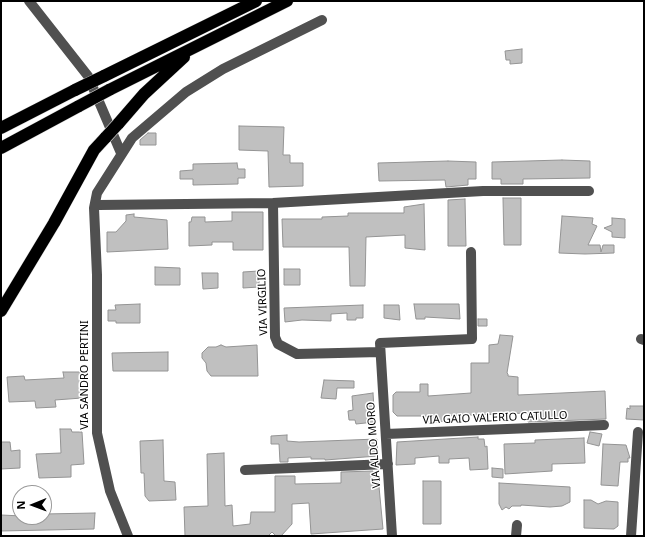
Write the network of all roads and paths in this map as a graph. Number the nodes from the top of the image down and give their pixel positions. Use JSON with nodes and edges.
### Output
{"nodes":[{"id":1,"x":29,"y":1,"type":"edge"},
{"id":2,"x":256,"y":1,"type":"edge"},
{"id":3,"x":287,"y":1,"type":"edge"},
{"id":4,"x":322,"y":20,"type":"dead end"},
{"id":5,"x":197,"y":45,"type":"junction"},
{"id":6,"x":1,"y":128,"type":"edge"},
{"id":7,"x":1,"y":148,"type":"edge"},
{"id":8,"x":121,"y":153,"type":"junction"},
{"id":9,"x":589,"y":191,"type":"dead end"},
{"id":10,"x":273,"y":203,"type":"junction"},
{"id":11,"x":94,"y":208,"type":"junction"},
{"id":12,"x":471,"y":252,"type":"dead end"},
{"id":13,"x":1,"y":311,"type":"edge"},
{"id":14,"x":380,"y":352,"type":"junction"},
{"id":15,"x":604,"y":425,"type":"dead end"},
{"id":16,"x":386,"y":434,"type":"junction"},
{"id":17,"x":637,"y":436,"type":"dead end"},
{"id":18,"x":388,"y":464,"type":"junction"},
{"id":19,"x":245,"y":470,"type":"dead end"},
{"id":20,"x":516,"y":526,"type":"dead end"},
{"id":21,"x":128,"y":536,"type":"edge"},
{"id":22,"x":392,"y":536,"type":"edge"},
{"id":23,"x":516,"y":536,"type":"edge"},
{"id":24,"x":631,"y":536,"type":"edge"}],
"edges":[{"from":1,"to":8,"type":"street"},
{"from":2,"to":6,"type":"highway","bridge":true},
{"from":3,"to":5,"type":"highway"},
{"from":4,"to":8,"type":"street","name":"VIA SANDRO PERTINI"},
{"from":5,"to":7,"type":"highway","bridge":true},
{"from":5,"to":13,"type":"highway","bridge":true},
{"from":8,"to":11,"type":"street","name":"VIA SANDRO PERTINI"},
{"from":9,"to":10,"type":"street"},
{"from":10,"to":11,"type":"street"},
{"from":10,"to":14,"type":"street","name":"VIA VIRGILIO"},
{"from":11,"to":21,"type":"street","name":"VIA SANDRO PERTINI"},
{"from":12,"to":14,"type":"street"},
{"from":14,"to":16,"type":"street","name":"VIA ALDO MORO"},
{"from":15,"to":16,"type":"street","name":"VIA GAIO VALERIO CATULLO"},
{"from":16,"to":18,"type":"street","name":"VIA ALDO MORO"},
{"from":17,"to":24,"type":"street"},
{"from":18,"to":19,"type":"street"},
{"from":18,"to":22,"type":"street","name":"VIA ALDO MORO"},
{"from":20,"to":23,"type":"street"}]}
